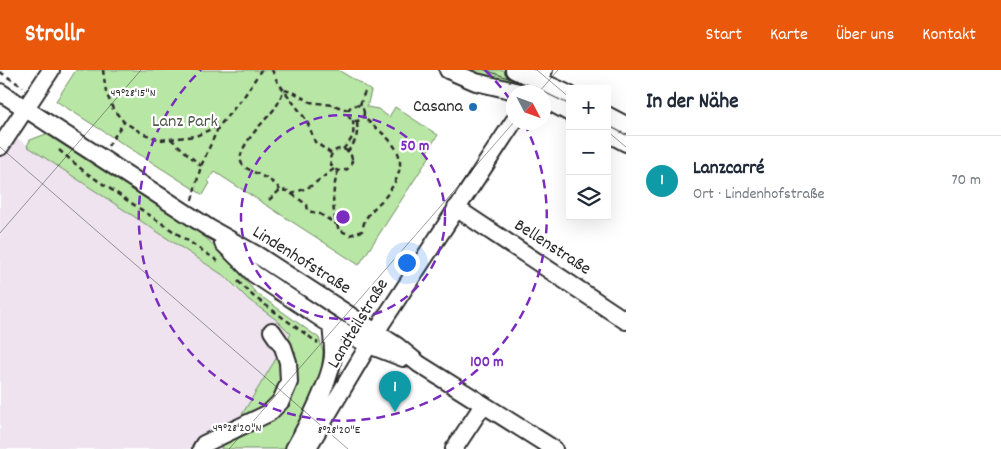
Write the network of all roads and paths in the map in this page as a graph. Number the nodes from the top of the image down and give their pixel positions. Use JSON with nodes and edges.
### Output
{"nodes":[{"id":1,"x":51,"y":70,"type":"edge"},
{"id":2,"x":103,"y":70,"type":"edge"},
{"id":3,"x":261,"y":70,"type":"edge"},
{"id":4,"x":272,"y":70,"type":"edge"},
{"id":5,"x":448,"y":70,"type":"edge"},
{"id":6,"x":514,"y":70,"type":"edge"},
{"id":7,"x":0,"y":72,"type":"edge"},
{"id":8,"x":538,"y":81,"type":"edge"},
{"id":9,"x":366,"y":88,"type":"dead end"},
{"id":10,"x":506,"y":89,"type":"edge"},
{"id":11,"x":284,"y":90,"type":"junction"},
{"id":12,"x":0,"y":92,"type":"edge"},
{"id":13,"x":566,"y":93,"type":"edge"},
{"id":14,"x":35,"y":94,"type":"junction"},
{"id":15,"x":551,"y":102,"type":"edge"},
{"id":16,"x":360,"y":105,"type":"junction"},
{"id":17,"x":25,"y":109,"type":"junction"},
{"id":18,"x":348,"y":110,"type":"junction"},
{"id":19,"x":566,"y":111,"type":"edge"},
{"id":20,"x":363,"y":117,"type":"junction"},
{"id":21,"x":611,"y":117,"type":"edge"},
{"id":22,"x":353,"y":120,"type":"junction"},
{"id":23,"x":357,"y":121,"type":"junction"},
{"id":24,"x":124,"y":122,"type":"junction"},
{"id":25,"x":220,"y":125,"type":"junction"},
{"id":26,"x":626,"y":125,"type":"edge"},
{"id":27,"x":508,"y":130,"type":"edge"},
{"id":28,"x":611,"y":135,"type":"edge"},
{"id":29,"x":171,"y":139,"type":"junction"},
{"id":30,"x":3,"y":143,"type":"edge"},
{"id":31,"x":626,"y":143,"type":"edge"},
{"id":32,"x":58,"y":148,"type":"dead end"},
{"id":33,"x":342,"y":150,"type":"junction"},
{"id":34,"x":347,"y":152,"type":"junction"},
{"id":35,"x":332,"y":154,"type":"junction"},
{"id":36,"x":100,"y":158,"type":"junction"},
{"id":37,"x":201,"y":166,"type":"junction"},
{"id":38,"x":336,"y":170,"type":"junction"},
{"id":39,"x":280,"y":190,"type":"junction"},
{"id":40,"x":292,"y":194,"type":"junction"},
{"id":41,"x":269,"y":200,"type":"dead end"},
{"id":42,"x":456,"y":208,"type":"junction"},
{"id":43,"x":188,"y":215,"type":"junction"},
{"id":44,"x":336,"y":224,"type":"junction"},
{"id":45,"x":209,"y":228,"type":"junction"},
{"id":46,"x":221,"y":263,"type":"dead end"},
{"id":47,"x":237,"y":279,"type":"dead end"},
{"id":48,"x":626,"y":321,"type":"edge"},
{"id":49,"x":331,"y":325,"type":"junction"},
{"id":50,"x":272,"y":332,"type":"dead end"},
{"id":51,"x":372,"y":339,"type":"junction"},
{"id":52,"x":321,"y":345,"type":"dead end"},
{"id":53,"x":479,"y":402,"type":"junction"},
{"id":54,"x":456,"y":428,"type":"dead end"},
{"id":55,"x":520,"y":428,"type":"junction"},
{"id":56,"x":201,"y":449,"type":"edge"},
{"id":57,"x":294,"y":449,"type":"edge"},
{"id":58,"x":308,"y":449,"type":"edge"},
{"id":59,"x":454,"y":449,"type":"edge"},
{"id":60,"x":532,"y":449,"type":"edge"},
{"id":61,"x":554,"y":449,"type":"edge"}],
"edges":[{"from":1,"to":14,"type":"street"},
{"from":2,"to":24,"type":"path"},
{"from":3,"to":25,"type":"path"},
{"from":4,"to":11,"type":"path"},
{"from":5,"to":10,"type":"street"},
{"from":6,"to":8,"type":"street"},
{"from":7,"to":14,"type":"path"},
{"from":8,"to":13,"type":"street"},
{"from":9,"to":16,"type":"path"},
{"from":11,"to":18,"type":"path"},
{"from":11,"to":35,"type":"path"},
{"from":11,"to":39,"type":"path"},
{"from":12,"to":17,"type":"street","name":"Lindenhofstraße"},
{"from":14,"to":17,"type":"street"},
{"from":15,"to":19,"type":"street"},
{"from":16,"to":18,"type":"path"},
{"from":16,"to":20,"type":"path"},
{"from":17,"to":30,"type":"street"},
{"from":17,"to":36,"type":"street","name":"Lindenhofstraße"},
{"from":18,"to":22,"type":"path"},
{"from":20,"to":23,"type":"path"},
{"from":20,"to":44,"type":"path"},
{"from":21,"to":26,"type":"street"},
{"from":22,"to":23,"type":"path"},
{"from":22,"to":33,"type":"path"},
{"from":23,"to":34,"type":"path"},
{"from":24,"to":29,"type":"path"},
{"from":24,"to":36,"type":"path"},
{"from":25,"to":29,"type":"path"},
{"from":25,"to":37,"type":"path"},
{"from":27,"to":42,"type":"street","name":"Landteilstraße"},
{"from":28,"to":31,"type":"street"},
{"from":29,"to":37,"type":"path"},
{"from":32,"to":46,"type":"path"},
{"from":33,"to":34,"type":"path"},
{"from":33,"to":35,"type":"path"},
{"from":34,"to":38,"type":"path"},
{"from":35,"to":38,"type":"path"},
{"from":36,"to":43,"type":"street","name":"Lindenhofstraße"},
{"from":37,"to":43,"type":"path"},
{"from":38,"to":40,"type":"path"},
{"from":38,"to":44,"type":"path"},
{"from":39,"to":40,"type":"path"},
{"from":39,"to":41,"type":"path"},
{"from":40,"to":44,"type":"path"},
{"from":42,"to":48,"type":"street","name":"Bellenstraße"},
{"from":42,"to":51,"type":"street","name":"Landteilstraße"},
{"from":43,"to":45,"type":"street","name":"Lindenhofstraße"},
{"from":45,"to":49,"type":"street","name":"Lindenhofstraße"},
{"from":45,"to":51,"type":"street","name":"Lindenhofstraße"},
{"from":47,"to":52,"type":"path"},
{"from":49,"to":51,"type":"street","name":"Lindenhofstraße"},
{"from":49,"to":57,"type":"street","name":"Landteilstraße"},
{"from":50,"to":56,"type":"street"},
{"from":51,"to":53,"type":"street","name":"Lindenhofstraße"},
{"from":51,"to":58,"type":"street","name":"Landteilstraße"},
{"from":53,"to":54,"type":"street"},
{"from":53,"to":55,"type":"street","name":"Lindenhofstraße"},
{"from":53,"to":59,"type":"street"},
{"from":55,"to":60,"type":"street","name":"Lindenhofstraße"},
{"from":55,"to":61,"type":"street","name":"Lindenhofstraße"}]}
